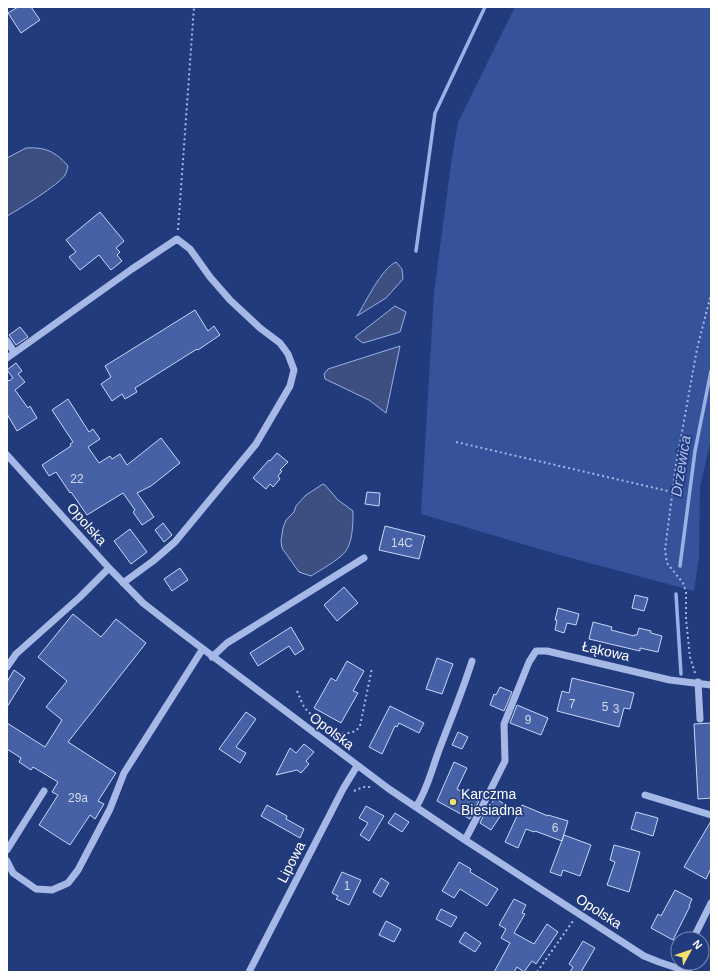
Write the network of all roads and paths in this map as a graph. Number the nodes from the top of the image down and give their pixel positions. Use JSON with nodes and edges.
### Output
{"nodes":[{"id":1,"x":194,"y":7,"type":"edge"},
{"id":2,"x":177,"y":239,"type":"junction"},
{"id":3,"x":711,"y":294,"type":"edge"},
{"id":4,"x":7,"y":341,"type":"edge"},
{"id":5,"x":14,"y":352,"type":"junction"},
{"id":6,"x":7,"y":358,"type":"edge"},
{"id":7,"x":456,"y":442,"type":"dead end"},
{"id":8,"x":7,"y":455,"type":"edge"},
{"id":9,"x":672,"y":492,"type":"junction"},
{"id":10,"x":364,"y":558,"type":"dead end"},
{"id":11,"x":109,"y":568,"type":"junction"},
{"id":12,"x":124,"y":583,"type":"junction"},
{"id":13,"x":202,"y":650,"type":"junction"},
{"id":14,"x":212,"y":657,"type":"junction"},
{"id":15,"x":472,"y":661,"type":"dead end"},
{"id":16,"x":7,"y":667,"type":"edge"},
{"id":17,"x":372,"y":668,"type":"dead end"},
{"id":18,"x":698,"y":682,"type":"junction"},
{"id":19,"x":711,"y":685,"type":"edge"},
{"id":20,"x":297,"y":691,"type":"dead end"},
{"id":21,"x":700,"y":718,"type":"dead end"},
{"id":22,"x":357,"y":766,"type":"junction"},
{"id":23,"x":44,"y":791,"type":"dead end"},
{"id":24,"x":645,"y":795,"type":"dead end"},
{"id":25,"x":416,"y":808,"type":"junction"},
{"id":26,"x":711,"y":814,"type":"edge"},
{"id":27,"x":464,"y":840,"type":"junction"},
{"id":28,"x":7,"y":850,"type":"edge"},
{"id":29,"x":7,"y":861,"type":"edge"},
{"id":30,"x":711,"y":903,"type":"edge"},
{"id":31,"x":578,"y":913,"type":"junction"},
{"id":32,"x":697,"y":931,"type":"edge"},
{"id":33,"x":249,"y":972,"type":"edge"},
{"id":34,"x":537,"y":972,"type":"edge"},
{"id":35,"x":685,"y":972,"type":"edge"}],
"edges":[{"from":1,"to":2,"type":"path"},
{"from":2,"to":5,"type":"street"},
{"from":2,"to":12,"type":"street"},
{"from":3,"to":9,"type":"path"},
{"from":4,"to":5,"type":"street"},
{"from":5,"to":6,"type":"street"},
{"from":7,"to":9,"type":"path"},
{"from":8,"to":11,"type":"street","name":"Opolska"},
{"from":9,"to":18,"type":"path"},
{"from":10,"to":14,"type":"street"},
{"from":11,"to":12,"type":"street","name":"Opolska"},
{"from":11,"to":16,"type":"street"},
{"from":12,"to":13,"type":"street","name":"Opolska"},
{"from":13,"to":14,"type":"street","name":"Opolska"},
{"from":13,"to":29,"type":"street"},
{"from":14,"to":22,"type":"street","name":"Opolska"},
{"from":15,"to":25,"type":"street"},
{"from":17,"to":20,"type":"path"},
{"from":18,"to":19,"type":"street","name":"Łąkowa"},
{"from":18,"to":21,"type":"street"},
{"from":18,"to":27,"type":"street","name":"Łąkowa"},
{"from":22,"to":25,"type":"street","name":"Opolska"},
{"from":22,"to":33,"type":"street","name":"Lipowa"},
{"from":23,"to":28,"type":"street"},
{"from":24,"to":26,"type":"street"},
{"from":25,"to":27,"type":"street","name":"Opolska"},
{"from":27,"to":31,"type":"street","name":"Opolska"},
{"from":30,"to":32,"type":"street"},
{"from":31,"to":34,"type":"path"},
{"from":31,"to":35,"type":"street","name":"Opolska"}]}
